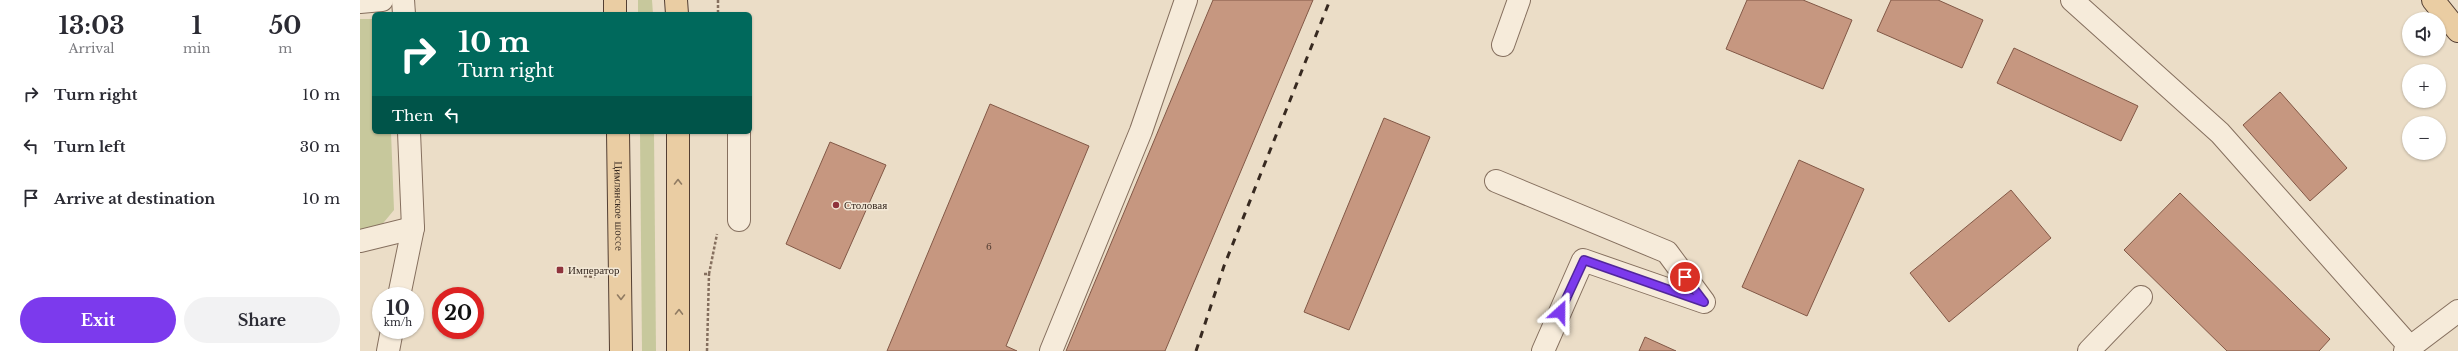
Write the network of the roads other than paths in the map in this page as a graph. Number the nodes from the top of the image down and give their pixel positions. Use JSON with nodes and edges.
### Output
{"nodes":[{"id":1,"x":382,"y":0,"type":"edge"},
{"id":2,"x":403,"y":0,"type":"edge"},
{"id":3,"x":615,"y":0,"type":"edge"},
{"id":4,"x":676,"y":0,"type":"edge"},
{"id":5,"x":1186,"y":0,"type":"edge"},
{"id":6,"x":1519,"y":0,"type":"edge"},
{"id":7,"x":2072,"y":0,"type":"edge"},
{"id":8,"x":2433,"y":0,"type":"edge"},
{"id":9,"x":360,"y":2,"type":"edge"},
{"id":10,"x":404,"y":12,"type":"edge"},
{"id":11,"x":616,"y":12,"type":"edge"},
{"id":12,"x":677,"y":12,"type":"edge"},
{"id":13,"x":2458,"y":31,"type":"edge"},
{"id":14,"x":1503,"y":45,"type":"dead end"},
{"id":15,"x":409,"y":134,"type":"edge"},
{"id":16,"x":618,"y":134,"type":"edge"},
{"id":17,"x":678,"y":134,"type":"edge"},
{"id":18,"x":739,"y":134,"type":"edge"},
{"id":19,"x":1496,"y":181,"type":"dead end"},
{"id":20,"x":739,"y":220,"type":"dead end"},
{"id":21,"x":413,"y":228,"type":"junction"},
{"id":22,"x":360,"y":241,"type":"edge"},
{"id":23,"x":401,"y":287,"type":"edge"},
{"id":24,"x":2141,"y":297,"type":"dead end"},
{"id":25,"x":2458,"y":311,"type":"edge"},
{"id":26,"x":390,"y":339,"type":"edge"},
{"id":27,"x":2408,"y":349,"type":"edge"},
{"id":28,"x":388,"y":351,"type":"edge"},
{"id":29,"x":621,"y":351,"type":"edge"},
{"id":30,"x":678,"y":351,"type":"edge"},
{"id":31,"x":1051,"y":351,"type":"edge"},
{"id":32,"x":1543,"y":351,"type":"edge"},
{"id":33,"x":2088,"y":351,"type":"edge"}],
"edges":[{"from":1,"to":9,"type":"lane"},
{"from":2,"to":10,"type":"lane"},
{"from":3,"to":11,"type":"main road"},
{"from":4,"to":12,"type":"main road"},
{"from":5,"to":31,"type":"lane"},
{"from":6,"to":14,"type":"lane"},
{"from":7,"to":27,"type":"lane"},
{"from":8,"to":13,"type":"main road"},
{"from":15,"to":21,"type":"lane"},
{"from":16,"to":29,"type":"main road","name":"Цимлянское шоссе","one_way":true},
{"from":30,"to":17,"type":"main road","one_way":true},
{"from":18,"to":20,"type":"lane"},
{"from":19,"to":32,"type":"lane"},
{"from":21,"to":22,"type":"lane"},
{"from":21,"to":23,"type":"lane"},
{"from":24,"to":33,"type":"lane"},
{"from":25,"to":27,"type":"lane"},
{"from":26,"to":28,"type":"lane"}]}
